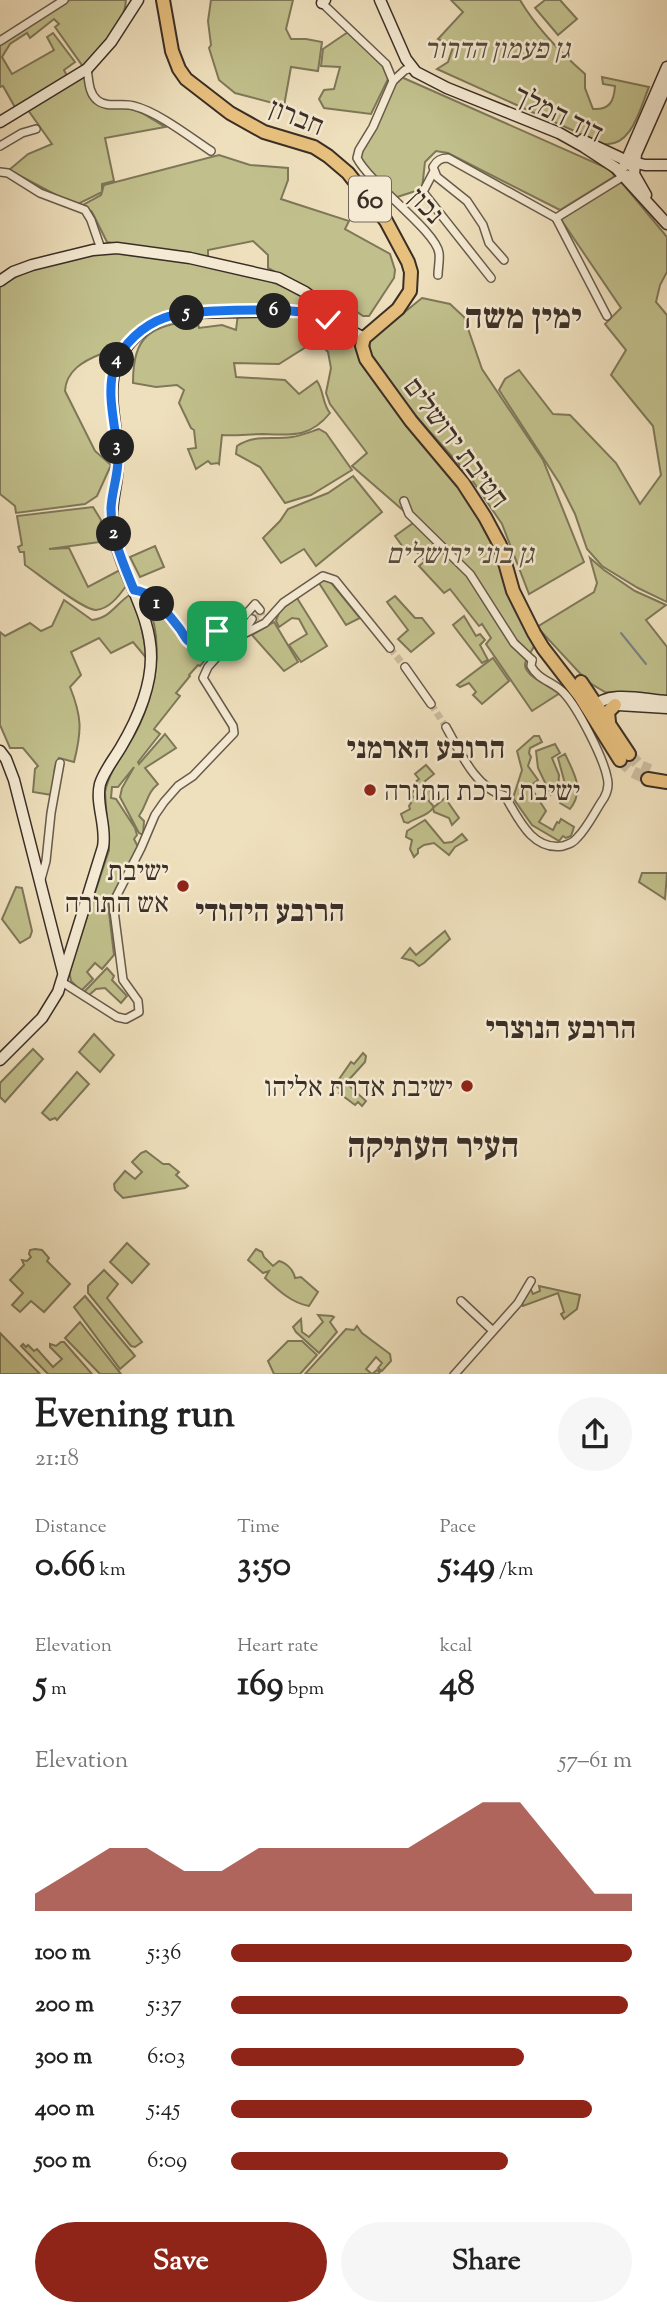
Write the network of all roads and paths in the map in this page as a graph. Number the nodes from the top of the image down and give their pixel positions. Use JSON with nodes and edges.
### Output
{"nodes":[{"id":1,"x":155,"y":0,"type":"edge"},
{"id":2,"x":163,"y":0,"type":"edge"},
{"id":3,"x":170,"y":0,"type":"edge"},
{"id":4,"x":380,"y":0,"type":"edge"},
{"id":5,"x":386,"y":0,"type":"edge"},
{"id":6,"x":62,"y":1,"type":"edge"},
{"id":7,"x":135,"y":1,"type":"edge"},
{"id":8,"x":324,"y":1,"type":"edge"},
{"id":9,"x":166,"y":16,"type":"junction"},
{"id":10,"x":0,"y":41,"type":"edge"},
{"id":11,"x":414,"y":66,"type":"junction"},
{"id":12,"x":667,"y":67,"type":"edge"},
{"id":13,"x":87,"y":69,"type":"junction"},
{"id":14,"x":393,"y":81,"type":"junction"},
{"id":15,"x":667,"y":84,"type":"edge"},
{"id":16,"x":230,"y":113,"type":"junction"},
{"id":17,"x":0,"y":122,"type":"edge"},
{"id":18,"x":36,"y":129,"type":"dead end"},
{"id":19,"x":636,"y":135,"type":"junction"},
{"id":20,"x":0,"y":146,"type":"edge"},
{"id":21,"x":211,"y":151,"type":"dead end"},
{"id":22,"x":607,"y":152,"type":"junction"},
{"id":23,"x":667,"y":165,"type":"edge"},
{"id":24,"x":632,"y":166,"type":"junction"},
{"id":25,"x":433,"y":171,"type":"junction"},
{"id":26,"x":0,"y":172,"type":"edge"},
{"id":27,"x":622,"y":176,"type":"junction"},
{"id":28,"x":556,"y":218,"type":"junction"},
{"id":29,"x":667,"y":219,"type":"edge"},
{"id":30,"x":667,"y":224,"type":"edge"},
{"id":31,"x":101,"y":249,"type":"junction"},
{"id":32,"x":504,"y":260,"type":"dead end"},
{"id":33,"x":438,"y":275,"type":"dead end"},
{"id":34,"x":491,"y":278,"type":"dead end"},
{"id":35,"x":0,"y":281,"type":"edge"},
{"id":36,"x":607,"y":316,"type":"dead end"},
{"id":37,"x":339,"y":324,"type":"junction"},
{"id":38,"x":352,"y":331,"type":"junction"},
{"id":39,"x":364,"y":338,"type":"junction"},
{"id":40,"x":364,"y":353,"type":"junction"},
{"id":41,"x":404,"y":501,"type":"dead end"},
{"id":42,"x":134,"y":590,"type":"junction"},
{"id":43,"x":260,"y":610,"type":"tunnel mouth"},
{"id":44,"x":252,"y":619,"type":"tunnel mouth"},
{"id":45,"x":248,"y":630,"type":"junction"},
{"id":46,"x":546,"y":645,"type":"junction"},
{"id":47,"x":390,"y":648,"type":"tunnel mouth"},
{"id":48,"x":531,"y":660,"type":"junction"},
{"id":49,"x":405,"y":667,"type":"tunnel mouth"},
{"id":50,"x":587,"y":691,"type":"junction"},
{"id":51,"x":612,"y":701,"type":"junction"},
{"id":52,"x":667,"y":701,"type":"edge"},
{"id":53,"x":431,"y":704,"type":"tunnel mouth"},
{"id":54,"x":596,"y":708,"type":"junction"},
{"id":55,"x":667,"y":708,"type":"edge"},
{"id":56,"x":609,"y":722,"type":"junction"},
{"id":57,"x":446,"y":727,"type":"tunnel mouth"},
{"id":58,"x":0,"y":751,"type":"edge"},
{"id":59,"x":60,"y":764,"type":"dead end"},
{"id":60,"x":667,"y":775,"type":"edge"},
{"id":61,"x":667,"y":782,"type":"edge"},
{"id":62,"x":40,"y":884,"type":"junction"},
{"id":63,"x":62,"y":979,"type":"junction"},
{"id":64,"x":0,"y":1054,"type":"edge"},
{"id":65,"x":0,"y":1060,"type":"edge"},
{"id":66,"x":531,"y":1281,"type":"dead end"},
{"id":67,"x":461,"y":1301,"type":"dead end"},
{"id":68,"x":492,"y":1330,"type":"junction"},
{"id":69,"x":454,"y":1374,"type":"edge"}],
"edges":[{"from":1,"to":16,"type":"highway","name":"חברון","number":"60"},
{"from":2,"to":9,"type":"highway","name":"חברון","number":"60"},
{"from":3,"to":9,"type":"highway"},
{"from":4,"to":11,"type":"street"},
{"from":5,"to":11,"type":"street"},
{"from":6,"to":10,"type":"street"},
{"from":7,"to":13,"type":"street"},
{"from":8,"to":14,"type":"street"},
{"from":9,"to":16,"type":"highway","name":"חברון","number":"60"},
{"from":11,"to":14,"type":"street"},
{"from":11,"to":22,"type":"street","name":"דוד המלך"},
{"from":11,"to":27,"type":"street","name":"דוד המלך"},
{"from":12,"to":19,"type":"street"},
{"from":13,"to":17,"type":"street"},
{"from":13,"to":21,"type":"street"},
{"from":14,"to":33,"type":"street","name":"נכון"},
{"from":15,"to":24,"type":"street"},
{"from":16,"to":39,"type":"highway","name":"חברון","number":"60"},
{"from":18,"to":20,"type":"street"},
{"from":19,"to":22,"type":"street"},
{"from":19,"to":24,"type":"street"},
{"from":22,"to":24,"type":"street","name":"דוד המלך"},
{"from":23,"to":24,"type":"street"},
{"from":24,"to":27,"type":"street"},
{"from":24,"to":29,"type":"street"},
{"from":25,"to":28,"type":"street"},
{"from":25,"to":32,"type":"street"},
{"from":25,"to":34,"type":"street"},
{"from":26,"to":31,"type":"street"},
{"from":27,"to":28,"type":"street"},
{"from":27,"to":30,"type":"street","name":"דוד המלך"},
{"from":28,"to":36,"type":"street"},
{"from":31,"to":35,"type":"street"},
{"from":31,"to":37,"type":"street"},
{"from":37,"to":38,"type":"street"},
{"from":37,"to":42,"type":"street"},
{"from":38,"to":39,"type":"street"},
{"from":38,"to":40,"type":"highway","name":"חטיבת ירושלים"},
{"from":39,"to":40,"type":"highway"},
{"from":40,"to":46,"type":"highway","name":"חטיבת ירושלים"},
{"from":41,"to":48,"type":"street"},
{"from":42,"to":43,"type":"street"},
{"from":42,"to":63,"type":"street"},
{"from":44,"to":45,"type":"street"},
{"from":45,"to":47,"type":"street"},
{"from":45,"to":63,"type":"street"},
{"from":46,"to":48,"type":"street"},
{"from":46,"to":50,"type":"highway","name":"חטיבת ירושלים"},
{"from":46,"to":54,"type":"highway","name":"חטיבת ירושלים"},
{"from":48,"to":57,"type":"street"},
{"from":49,"to":53,"type":"street"},
{"from":50,"to":51,"type":"highway"},
{"from":50,"to":54,"type":"highway","name":"חטיבת ירושלים"},
{"from":51,"to":52,"type":"street"},
{"from":51,"to":54,"type":"street"},
{"from":51,"to":55,"type":"street"},
{"from":51,"to":56,"type":"highway"},
{"from":54,"to":56,"type":"highway"},
{"from":54,"to":56,"type":"highway"},
{"from":58,"to":62,"type":"street"},
{"from":59,"to":62,"type":"street"},
{"from":60,"to":61,"type":"highway"},
{"from":62,"to":63,"type":"street"},
{"from":63,"to":64,"type":"street"},
{"from":63,"to":65,"type":"street"},
{"from":66,"to":68,"type":"street"},
{"from":67,"to":68,"type":"street"},
{"from":68,"to":69,"type":"street"}]}
